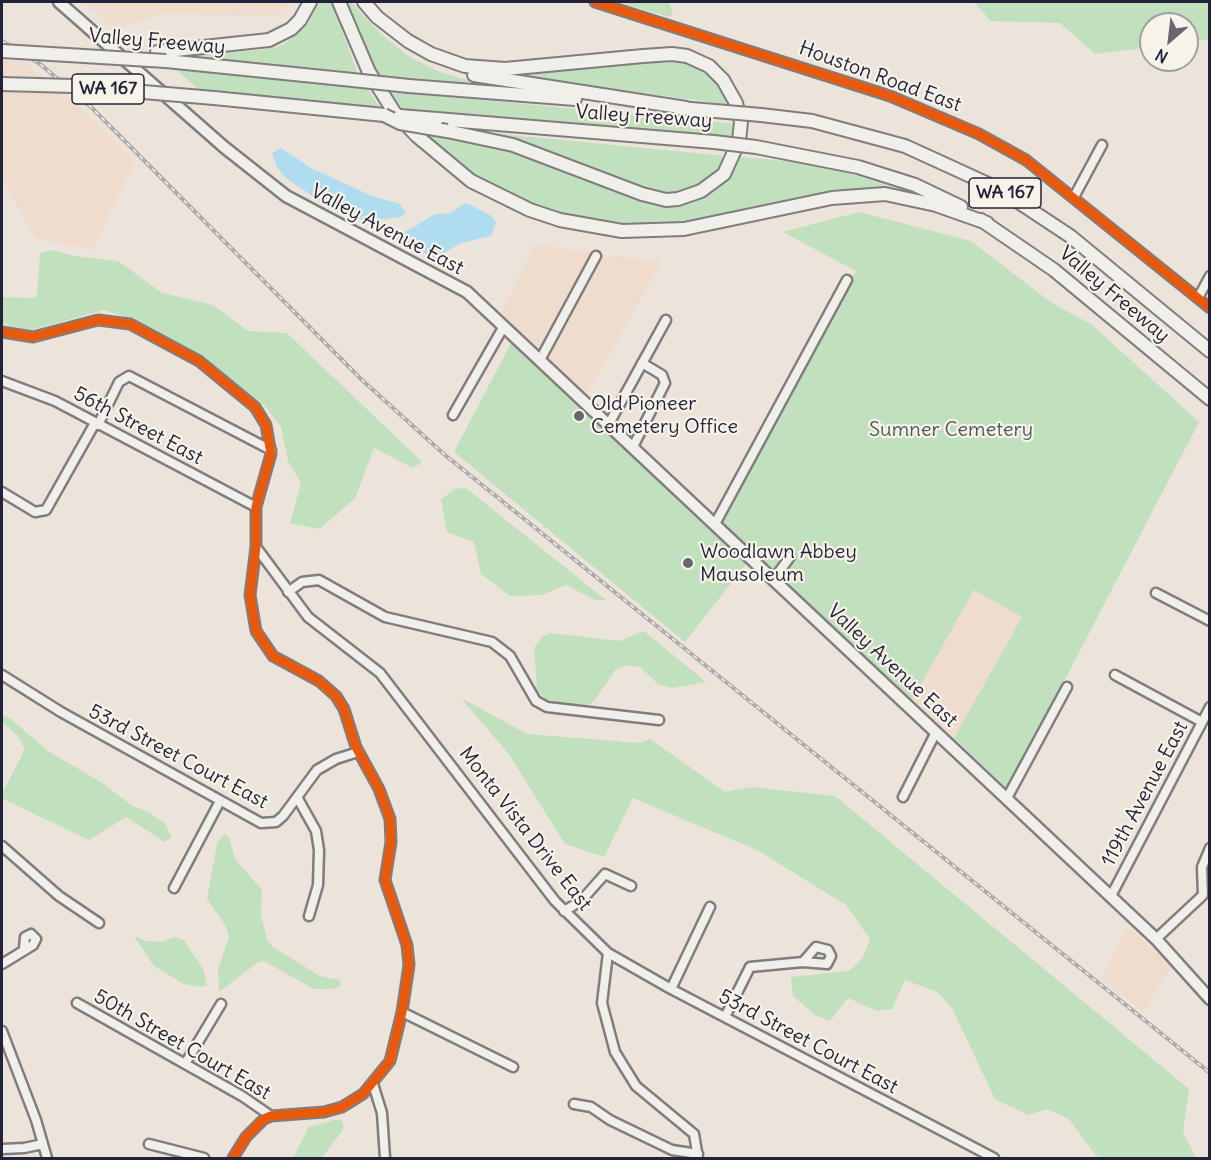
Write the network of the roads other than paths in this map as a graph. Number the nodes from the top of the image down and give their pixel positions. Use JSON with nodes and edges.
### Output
{"nodes":[{"id":1,"x":58,"y":2,"type":"edge"},
{"id":2,"x":310,"y":2,"type":"edge"},
{"id":3,"x":339,"y":2,"type":"edge"},
{"id":4,"x":363,"y":2,"type":"edge"},
{"id":5,"x":595,"y":2,"type":"edge"},
{"id":6,"x":2,"y":50,"type":"edge"},
{"id":7,"x":2,"y":84,"type":"edge"},
{"id":8,"x":686,"y":108,"type":"junction"},
{"id":9,"x":384,"y":115,"type":"junction"},
{"id":10,"x":1102,"y":145,"type":"dead end"},
{"id":11,"x":1074,"y":197,"type":"junction"},
{"id":12,"x":987,"y":224,"type":"junction"},
{"id":13,"x":596,"y":256,"type":"dead end"},
{"id":14,"x":1209,"y":276,"type":"edge"},
{"id":15,"x":847,"y":280,"type":"dead end"},
{"id":16,"x":1198,"y":298,"type":"junction"},
{"id":17,"x":1209,"y":308,"type":"edge"},
{"id":18,"x":666,"y":320,"type":"dead end"},
{"id":19,"x":504,"y":326,"type":"junction"},
{"id":20,"x":2,"y":332,"type":"edge"},
{"id":21,"x":1209,"y":351,"type":"edge"},
{"id":22,"x":540,"y":360,"type":"junction"},
{"id":23,"x":642,"y":363,"type":"junction"},
{"id":24,"x":2,"y":381,"type":"edge"},
{"id":25,"x":1209,"y":399,"type":"edge"},
{"id":26,"x":453,"y":415,"type":"dead end"},
{"id":27,"x":605,"y":422,"type":"junction"},
{"id":28,"x":96,"y":424,"type":"junction"},
{"id":29,"x":633,"y":447,"type":"junction"},
{"id":30,"x":271,"y":450,"type":"junction"},
{"id":31,"x":2,"y":492,"type":"edge"},
{"id":32,"x":256,"y":507,"type":"junction"},
{"id":33,"x":715,"y":524,"type":"junction"},
{"id":34,"x":256,"y":547,"type":"junction"},
{"id":35,"x":790,"y":558,"type":"dead end"},
{"id":36,"x":774,"y":580,"type":"junction"},
{"id":37,"x":288,"y":592,"type":"junction"},
{"id":38,"x":1156,"y":593,"type":"dead end"},
{"id":39,"x":1209,"y":621,"type":"edge"},
{"id":40,"x":2,"y":675,"type":"edge"},
{"id":41,"x":1115,"y":675,"type":"dead end"},
{"id":42,"x":1067,"y":687,"type":"dead end"},
{"id":43,"x":1209,"y":707,"type":"edge"},
{"id":44,"x":659,"y":720,"type":"dead end"},
{"id":45,"x":1202,"y":722,"type":"junction"},
{"id":46,"x":936,"y":732,"type":"junction"},
{"id":47,"x":358,"y":752,"type":"junction"},
{"id":48,"x":297,"y":797,"type":"junction"},
{"id":49,"x":903,"y":797,"type":"dead end"},
{"id":50,"x":1007,"y":798,"type":"junction"},
{"id":51,"x":220,"y":801,"type":"junction"},
{"id":52,"x":2,"y":846,"type":"edge"},
{"id":53,"x":1209,"y":848,"type":"edge"},
{"id":54,"x":631,"y":886,"type":"dead end"},
{"id":55,"x":174,"y":888,"type":"dead end"},
{"id":56,"x":1111,"y":896,"type":"junction"},
{"id":57,"x":1206,"y":897,"type":"edge"},
{"id":58,"x":710,"y":907,"type":"dead end"},
{"id":59,"x":564,"y":910,"type":"junction"},
{"id":60,"x":309,"y":916,"type":"dead end"},
{"id":61,"x":99,"y":923,"type":"dead end"},
{"id":62,"x":1156,"y":939,"type":"junction"},
{"id":63,"x":24,"y":948,"type":"dead end"},
{"id":64,"x":608,"y":953,"type":"junction"},
{"id":65,"x":803,"y":962,"type":"dead end"},
{"id":66,"x":2,"y":964,"type":"edge"},
{"id":67,"x":671,"y":989,"type":"junction"},
{"id":68,"x":1209,"y":999,"type":"edge"},
{"id":69,"x":77,"y":1003,"type":"dead end"},
{"id":70,"x":221,"y":1004,"type":"dead end"},
{"id":71,"x":402,"y":1012,"type":"junction"},
{"id":72,"x":725,"y":1017,"type":"junction"},
{"id":73,"x":2,"y":1031,"type":"edge"},
{"id":74,"x":185,"y":1064,"type":"junction"},
{"id":75,"x":513,"y":1067,"type":"dead end"},
{"id":76,"x":373,"y":1084,"type":"junction"},
{"id":77,"x":574,"y":1104,"type":"dead end"},
{"id":78,"x":271,"y":1116,"type":"junction"},
{"id":79,"x":43,"y":1144,"type":"junction"},
{"id":80,"x":149,"y":1144,"type":"dead end"},
{"id":81,"x":2,"y":1149,"type":"edge"},
{"id":82,"x":698,"y":1156,"type":"edge"},
{"id":83,"x":47,"y":1158,"type":"edge"},
{"id":84,"x":204,"y":1158,"type":"edge"},
{"id":85,"x":233,"y":1158,"type":"edge"},
{"id":86,"x":385,"y":1158,"type":"edge"},
{"id":87,"x":994,"y":1158,"type":"edge"}],
"edges":[{"from":1,"to":19,"type":"main road","name":"Valley Avenue East"},
{"from":2,"to":6,"type":"highway","bridge":true},
{"from":3,"to":12,"type":"highway"},
{"from":4,"to":8,"type":"highway"},
{"from":4,"to":9,"type":"highway","bridge":true},
{"from":5,"to":11,"type":"street","name":"Houston Road East"},
{"from":6,"to":8,"type":"highway","name":"Valley Freeway","number":"WA 167","bridge":true},
{"from":7,"to":9,"type":"highway","name":"Valley Freeway","number":"WA 167","bridge":true},
{"from":8,"to":21,"type":"highway","name":"Valley Freeway","number":"WA 167","bridge":true},
{"from":9,"to":12,"type":"highway","name":"Valley Freeway","number":"WA 167","bridge":true},
{"from":10,"to":11,"type":"street"},
{"from":11,"to":16,"type":"street","name":"Houston Road East"},
{"from":12,"to":25,"type":"highway","name":"Valley Freeway","number":"WA 167"},
{"from":13,"to":22,"type":"street"},
{"from":14,"to":16,"type":"street"},
{"from":15,"to":33,"type":"street"},
{"from":16,"to":17,"type":"street","name":"Houston Road East"},
{"from":18,"to":23,"type":"street"},
{"from":19,"to":22,"type":"main road","name":"Valley Avenue East"},
{"from":19,"to":26,"type":"street"},
{"from":20,"to":30,"type":"street"},
{"from":22,"to":27,"type":"main road","name":"Valley Avenue East"},
{"from":23,"to":27,"type":"street"},
{"from":23,"to":29,"type":"street"},
{"from":24,"to":28,"type":"street","name":"56th Street East"},
{"from":27,"to":29,"type":"main road","name":"Valley Avenue East"},
{"from":28,"to":30,"type":"street"},
{"from":28,"to":31,"type":"street"},
{"from":28,"to":32,"type":"street","name":"56th Street East"},
{"from":29,"to":33,"type":"main road","name":"Valley Avenue East"},
{"from":30,"to":32,"type":"street"},
{"from":32,"to":34,"type":"street"},
{"from":33,"to":36,"type":"main road","name":"Valley Avenue East"},
{"from":34,"to":37,"type":"street","name":"Monta Vista Drive East"},
{"from":34,"to":47,"type":"street"},
{"from":35,"to":36,"type":"street"},
{"from":36,"to":46,"type":"main road","name":"Valley Avenue East"},
{"from":37,"to":44,"type":"street"},
{"from":37,"to":59,"type":"street","name":"Monta Vista Drive East"},
{"from":38,"to":39,"type":"street"},
{"from":40,"to":51,"type":"street","name":"53rd Street Court East"},
{"from":41,"to":45,"type":"street"},
{"from":42,"to":50,"type":"street"},
{"from":43,"to":45,"type":"street","name":"119th Avenue East"},
{"from":45,"to":56,"type":"street","name":"119th Avenue East"},
{"from":46,"to":49,"type":"street"},
{"from":46,"to":50,"type":"main road","name":"Valley Avenue East"},
{"from":47,"to":48,"type":"street","name":"53rd Street Court East"},
{"from":47,"to":71,"type":"street"},
{"from":48,"to":51,"type":"street","name":"53rd Street Court East"},
{"from":48,"to":60,"type":"street"},
{"from":50,"to":56,"type":"main road","name":"Valley Avenue East"},
{"from":51,"to":55,"type":"street"},
{"from":52,"to":61,"type":"street"},
{"from":53,"to":57,"type":"street"},
{"from":54,"to":59,"type":"street"},
{"from":56,"to":62,"type":"main road","name":"Valley Avenue East"},
{"from":57,"to":62,"type":"street"},
{"from":58,"to":67,"type":"street"},
{"from":59,"to":64,"type":"street","name":"Monta Vista Drive East"},
{"from":62,"to":68,"type":"main road","name":"Valley Avenue East"},
{"from":63,"to":66,"type":"street"},
{"from":64,"to":67,"type":"street","name":"53rd Street Court East"},
{"from":64,"to":82,"type":"street"},
{"from":65,"to":72,"type":"street"},
{"from":67,"to":72,"type":"street","name":"53rd Street Court East"},
{"from":69,"to":74,"type":"street","name":"50th Street Court East"},
{"from":70,"to":74,"type":"street"},
{"from":71,"to":75,"type":"street"},
{"from":71,"to":76,"type":"street"},
{"from":72,"to":87,"type":"street","name":"53rd Street Court East"},
{"from":73,"to":79,"type":"street"},
{"from":74,"to":78,"type":"street","name":"50th Street Court East"},
{"from":76,"to":78,"type":"street"},
{"from":76,"to":86,"type":"street"},
{"from":77,"to":82,"type":"street"},
{"from":78,"to":85,"type":"street"},
{"from":79,"to":81,"type":"street"},
{"from":79,"to":83,"type":"street"},
{"from":80,"to":84,"type":"street"}]}
